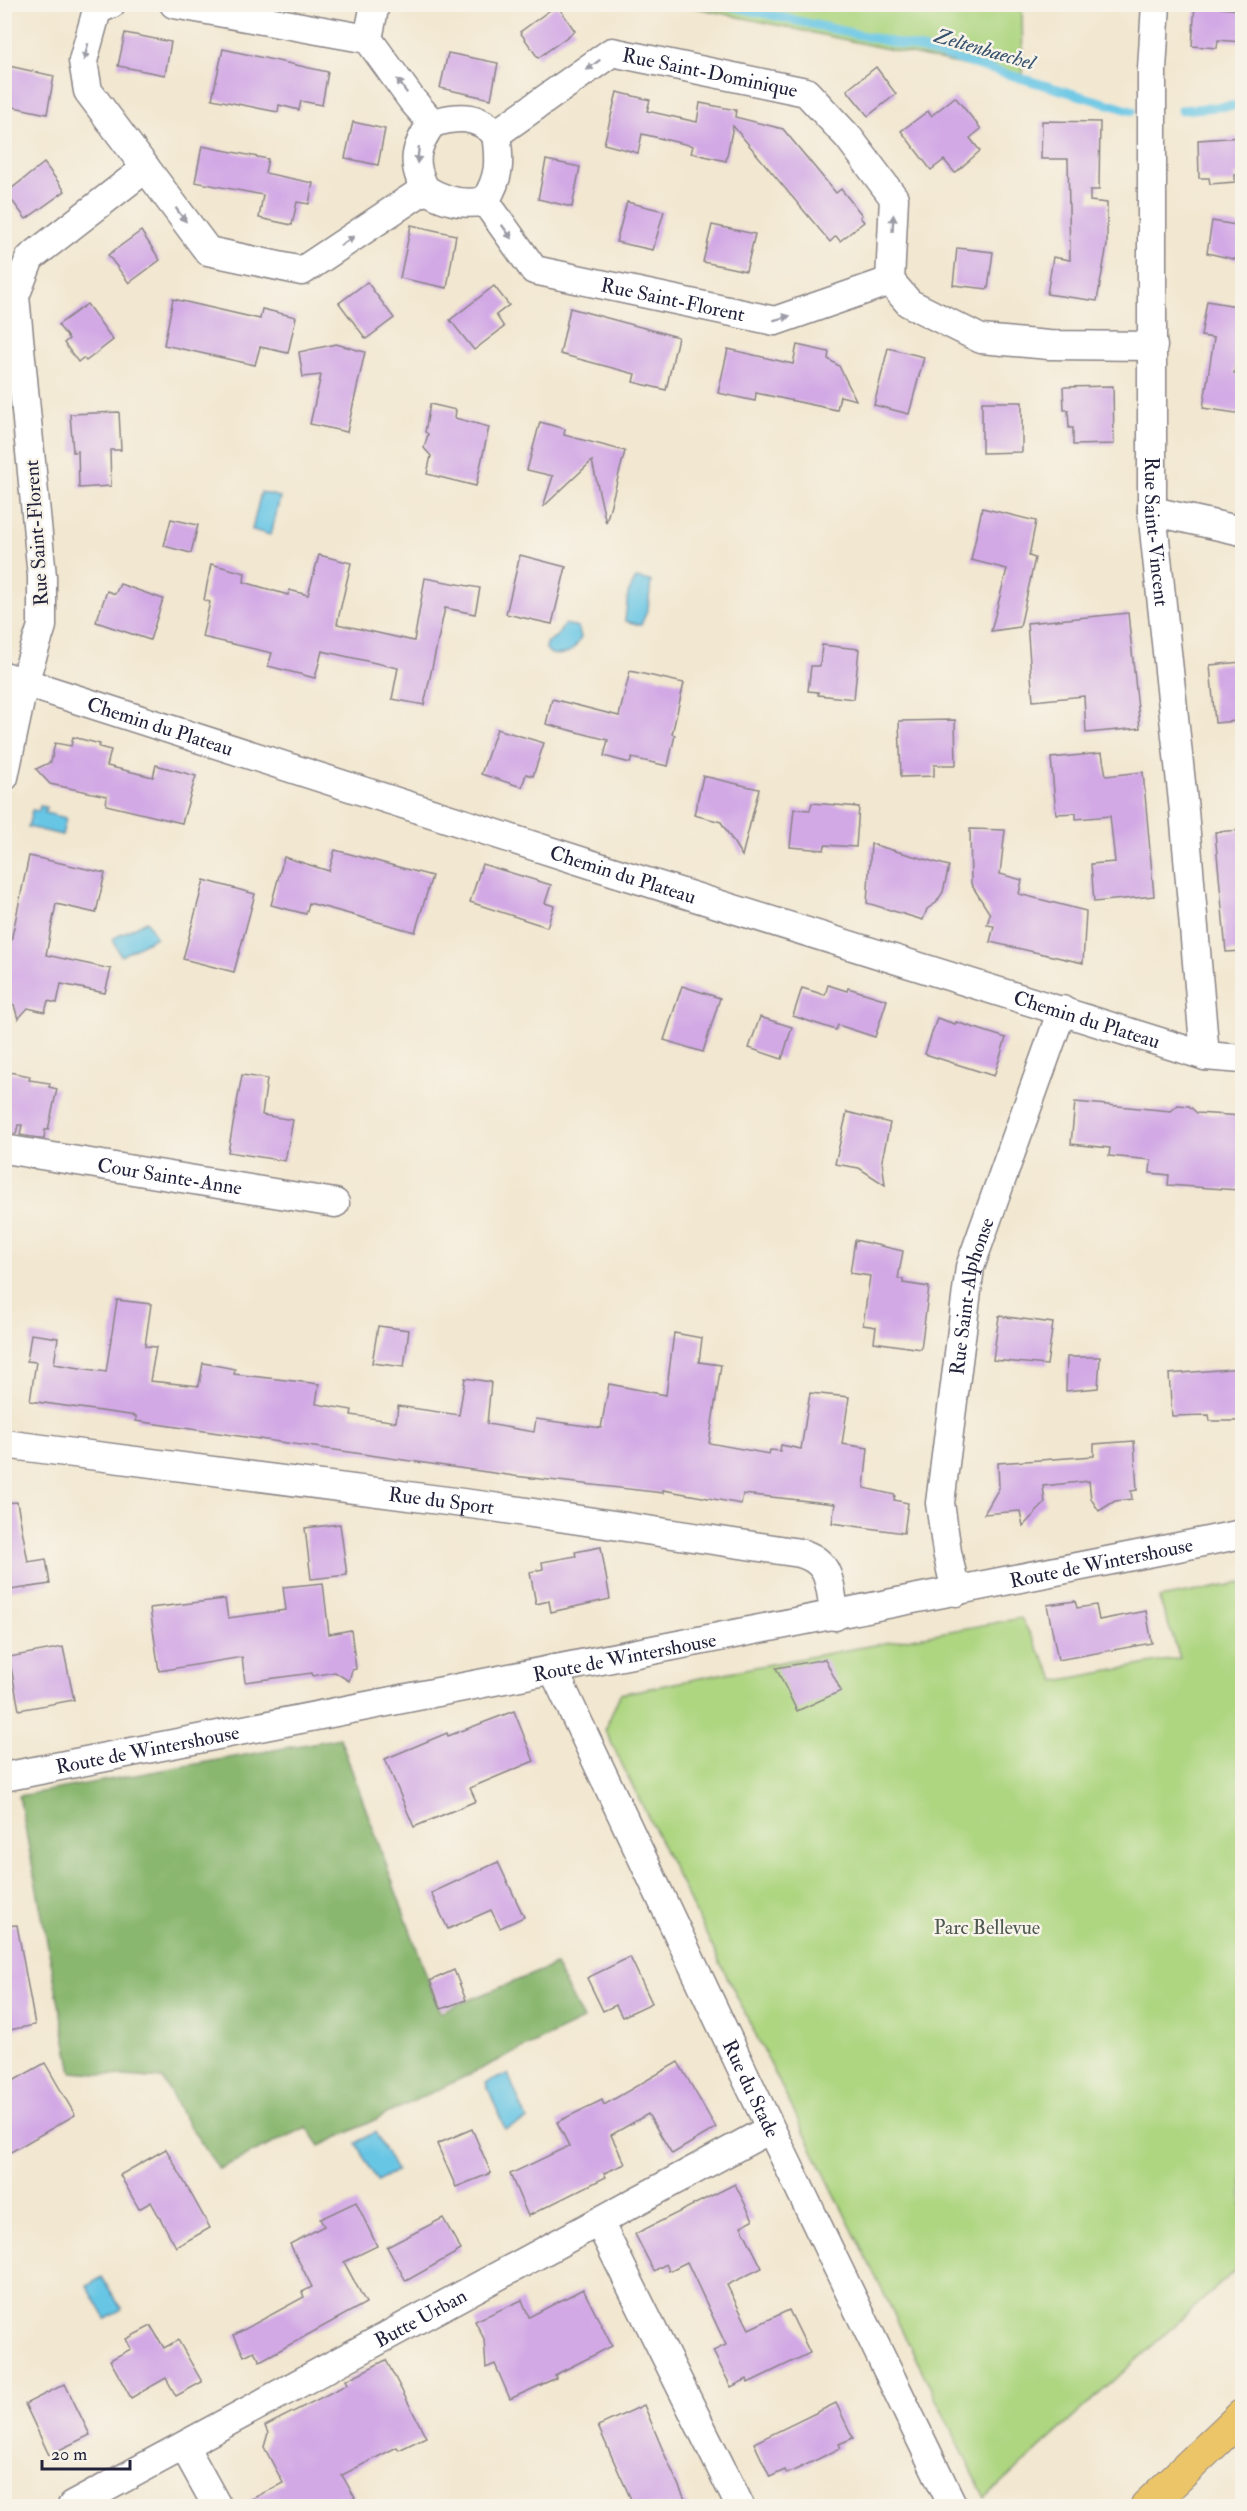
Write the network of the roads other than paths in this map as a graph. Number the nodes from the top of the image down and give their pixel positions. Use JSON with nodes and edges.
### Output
{"nodes":[{"id":1,"x":111,"y":4,"type":"edge"},
{"id":2,"x":174,"y":4,"type":"edge"},
{"id":3,"x":375,"y":4,"type":"edge"},
{"id":4,"x":1156,"y":4,"type":"edge"},
{"id":5,"x":368,"y":39,"type":"junction"},
{"id":6,"x":432,"y":123,"type":"junction"},
{"id":7,"x":496,"y":134,"type":"junction"},
{"id":8,"x":146,"y":168,"type":"junction"},
{"id":9,"x":425,"y":189,"type":"junction"},
{"id":10,"x":485,"y":201,"type":"junction"},
{"id":11,"x":890,"y":281,"type":"junction"},
{"id":12,"x":1153,"y":346,"type":"junction"},
{"id":13,"x":1152,"y":511,"type":"junction"},
{"id":14,"x":1242,"y":531,"type":"edge"},
{"id":15,"x":14,"y":679,"type":"edge"},
{"id":16,"x":4,"y":777,"type":"edge"},
{"id":17,"x":1062,"y":1010,"type":"junction"},
{"id":18,"x":1205,"y":1056,"type":"junction"},
{"id":19,"x":1242,"y":1059,"type":"edge"},
{"id":20,"x":4,"y":1149,"type":"edge"},
{"id":21,"x":335,"y":1203,"type":"dead end"},
{"id":22,"x":4,"y":1444,"type":"edge"},
{"id":23,"x":1242,"y":1534,"type":"edge"},
{"id":24,"x":956,"y":1592,"type":"junction"},
{"id":25,"x":835,"y":1616,"type":"junction"},
{"id":26,"x":553,"y":1669,"type":"junction"},
{"id":27,"x":4,"y":1778,"type":"edge"},
{"id":28,"x":770,"y":2129,"type":"junction"},
{"id":29,"x":599,"y":2222,"type":"junction"},
{"id":30,"x":1242,"y":2416,"type":"edge"},
{"id":31,"x":184,"y":2446,"type":"junction"},
{"id":32,"x":72,"y":2506,"type":"edge"},
{"id":33,"x":217,"y":2506,"type":"edge"},
{"id":34,"x":740,"y":2506,"type":"edge"},
{"id":35,"x":953,"y":2506,"type":"edge"},
{"id":36,"x":1147,"y":2506,"type":"edge"}],
"edges":[{"from":1,"to":8,"type":"street","one_way":true},
{"from":2,"to":5,"type":"street"},
{"from":3,"to":5,"type":"street"},
{"from":4,"to":12,"type":"street","name":"Rue Saint-Vincent"},
{"from":6,"to":5,"type":"street","one_way":true},
{"from":6,"to":7,"type":"street"},
{"from":6,"to":9,"type":"street","one_way":true},
{"from":7,"to":10,"type":"street"},
{"from":11,"to":7,"type":"street","name":"Rue Saint-Dominique","one_way":true},
{"from":8,"to":9,"type":"street","one_way":true},
{"from":8,"to":15,"type":"street","name":"Rue Saint-Florent"},
{"from":9,"to":10,"type":"street"},
{"from":10,"to":11,"type":"street","name":"Rue Saint-Florent","one_way":true},
{"from":11,"to":12,"type":"street"},
{"from":12,"to":13,"type":"street","name":"Rue Saint-Vincent"},
{"from":13,"to":14,"type":"street"},
{"from":13,"to":18,"type":"street","name":"Rue Saint-Vincent"},
{"from":15,"to":16,"type":"street","name":"Rue Saint-Florent"},
{"from":15,"to":17,"type":"street","name":"Chemin du Plateau"},
{"from":17,"to":18,"type":"street","name":"Chemin du Plateau"},
{"from":17,"to":24,"type":"street","name":"Rue Saint-Alphonse"},
{"from":18,"to":19,"type":"street","name":"Chemin du Plateau"},
{"from":20,"to":21,"type":"street","name":"Cour Sainte-Anne"},
{"from":22,"to":25,"type":"street","name":"Rue du Sport"},
{"from":23,"to":24,"type":"street","name":"Route de Wintershouse"},
{"from":24,"to":25,"type":"street","name":"Route de Wintershouse"},
{"from":25,"to":26,"type":"street","name":"Route de Wintershouse"},
{"from":26,"to":27,"type":"street","name":"Route de Wintershouse"},
{"from":26,"to":28,"type":"street","name":"Rue du Stade"},
{"from":28,"to":29,"type":"street","name":"Butte Urban"},
{"from":28,"to":35,"type":"street","name":"Rue du Stade"},
{"from":29,"to":31,"type":"street","name":"Butte Urban"},
{"from":29,"to":34,"type":"street"},
{"from":30,"to":36,"type":"main road"},
{"from":31,"to":32,"type":"street","name":"Butte Urban"},
{"from":31,"to":33,"type":"street"}]}
